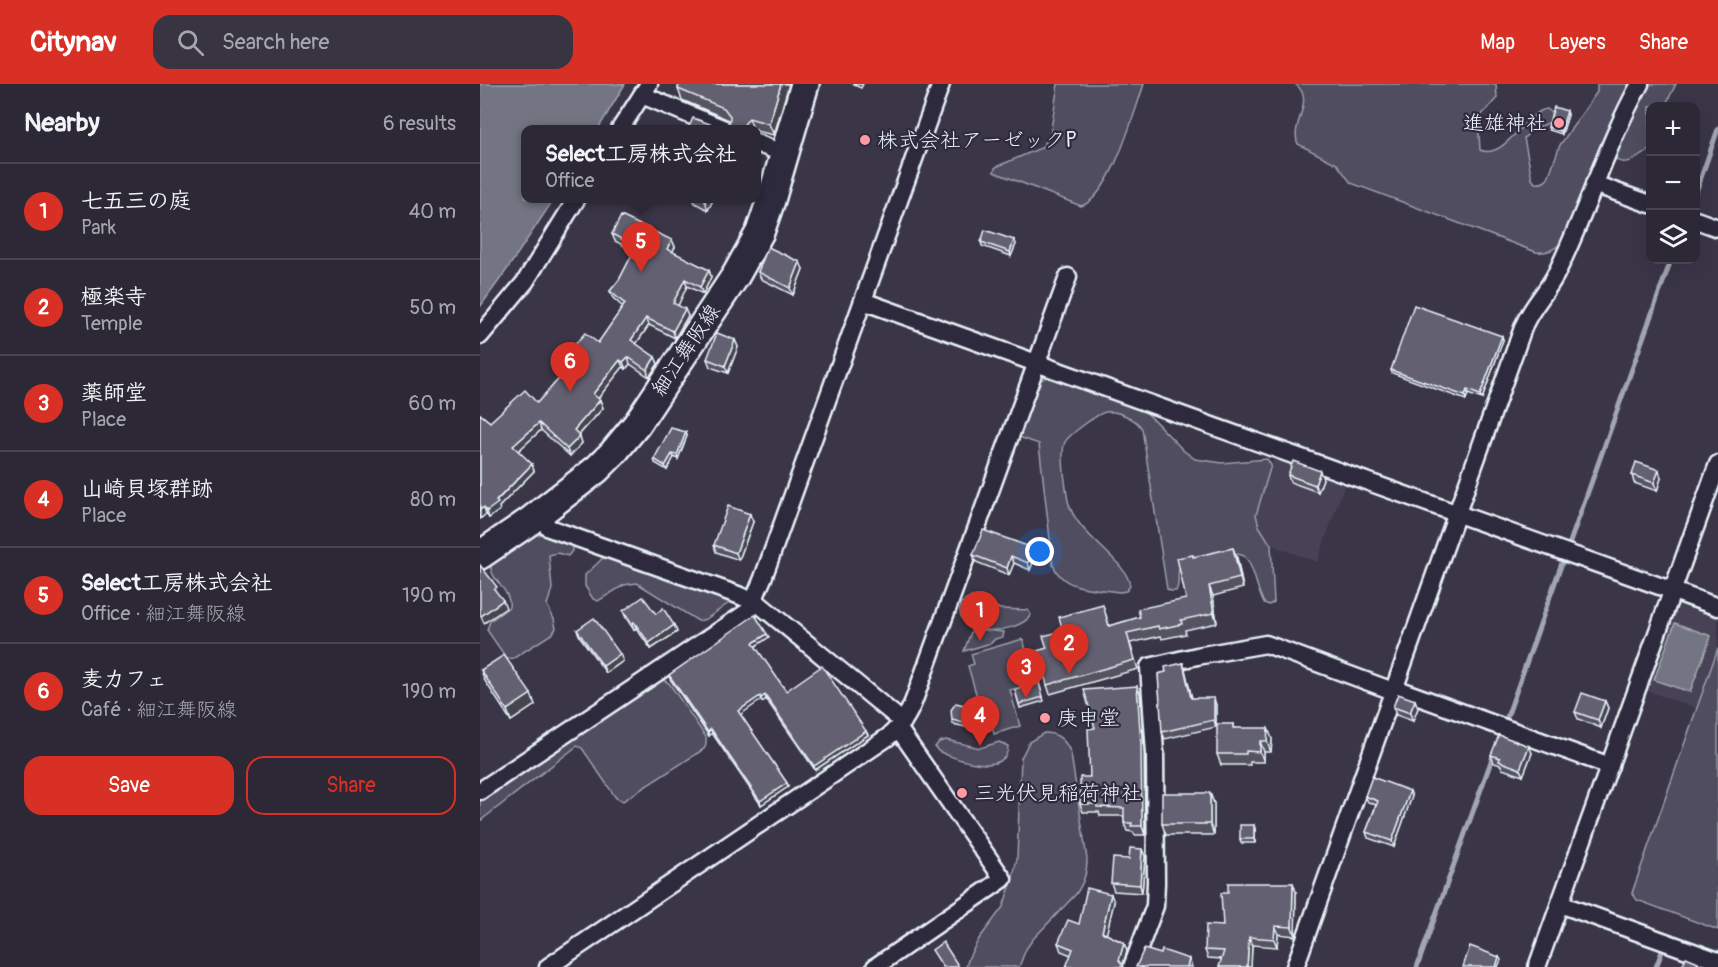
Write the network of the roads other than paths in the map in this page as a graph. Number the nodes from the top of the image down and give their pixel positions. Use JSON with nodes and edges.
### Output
{"nodes":[{"id":1,"x":805,"y":84,"type":"edge"},
{"id":2,"x":941,"y":84,"type":"edge"},
{"id":3,"x":1640,"y":84,"type":"edge"},
{"id":4,"x":646,"y":90,"type":"edge"},
{"id":5,"x":623,"y":125,"type":"edge"},
{"id":6,"x":716,"y":125,"type":"edge"},
{"id":7,"x":761,"y":145,"type":"edge"},
{"id":8,"x":785,"y":153,"type":"junction"},
{"id":9,"x":1594,"y":184,"type":"junction"},
{"id":10,"x":574,"y":203,"type":"edge"},
{"id":11,"x":1646,"y":203,"type":"edge"},
{"id":12,"x":1700,"y":222,"type":"edge"},
{"id":13,"x":1718,"y":228,"type":"edge"},
{"id":14,"x":1068,"y":277,"type":"dead end"},
{"id":15,"x":862,"y":301,"type":"junction"},
{"id":16,"x":480,"y":336,"type":"edge"},
{"id":17,"x":1036,"y":363,"type":"junction"},
{"id":18,"x":1718,"y":464,"type":"edge"},
{"id":19,"x":539,"y":514,"type":"junction"},
{"id":20,"x":1457,"y":514,"type":"junction"},
{"id":21,"x":480,"y":555,"type":"edge"},
{"id":22,"x":1672,"y":591,"type":"junction"},
{"id":23,"x":753,"y":602,"type":"junction"},
{"id":24,"x":1718,"y":607,"type":"edge"},
{"id":25,"x":1394,"y":690,"type":"junction"},
{"id":26,"x":901,"y":725,"type":"junction"},
{"id":27,"x":1610,"y":766,"type":"junction"},
{"id":28,"x":480,"y":791,"type":"edge"},
{"id":29,"x":1560,"y":904,"type":"junction"},
{"id":30,"x":1718,"y":961,"type":"edge"},
{"id":31,"x":548,"y":967,"type":"edge"},
{"id":32,"x":875,"y":967,"type":"edge"},
{"id":33,"x":1132,"y":967,"type":"edge"},
{"id":34,"x":1295,"y":967,"type":"edge"},
{"id":35,"x":1538,"y":967,"type":"edge"}],
"edges":[{"from":1,"to":8,"type":"main road","name":"細江舞阪線"},
{"from":2,"to":15,"type":"street"},
{"from":3,"to":9,"type":"street"},
{"from":4,"to":5,"type":"street"},
{"from":4,"to":6,"type":"street"},
{"from":7,"to":8,"type":"street"},
{"from":8,"to":19,"type":"main road","name":"細江舞阪線"},
{"from":9,"to":11,"type":"street"},
{"from":9,"to":20,"type":"street"},
{"from":10,"to":16,"type":"street"},
{"from":12,"to":13,"type":"street"},
{"from":14,"to":17,"type":"street"},
{"from":15,"to":17,"type":"street"},
{"from":15,"to":23,"type":"street"},
{"from":17,"to":20,"type":"street"},
{"from":17,"to":26,"type":"street"},
{"from":18,"to":22,"type":"street"},
{"from":19,"to":21,"type":"main road","name":"細江舞阪線"},
{"from":19,"to":23,"type":"street"},
{"from":20,"to":22,"type":"street"},
{"from":20,"to":25,"type":"street"},
{"from":22,"to":24,"type":"street"},
{"from":22,"to":27,"type":"street"},
{"from":23,"to":26,"type":"street"},
{"from":23,"to":28,"type":"street"},
{"from":25,"to":27,"type":"street"},
{"from":25,"to":33,"type":"street"},
{"from":25,"to":34,"type":"street"},
{"from":26,"to":31,"type":"street"},
{"from":26,"to":32,"type":"street"},
{"from":27,"to":29,"type":"street"},
{"from":29,"to":30,"type":"street"},
{"from":29,"to":35,"type":"street"}]}
